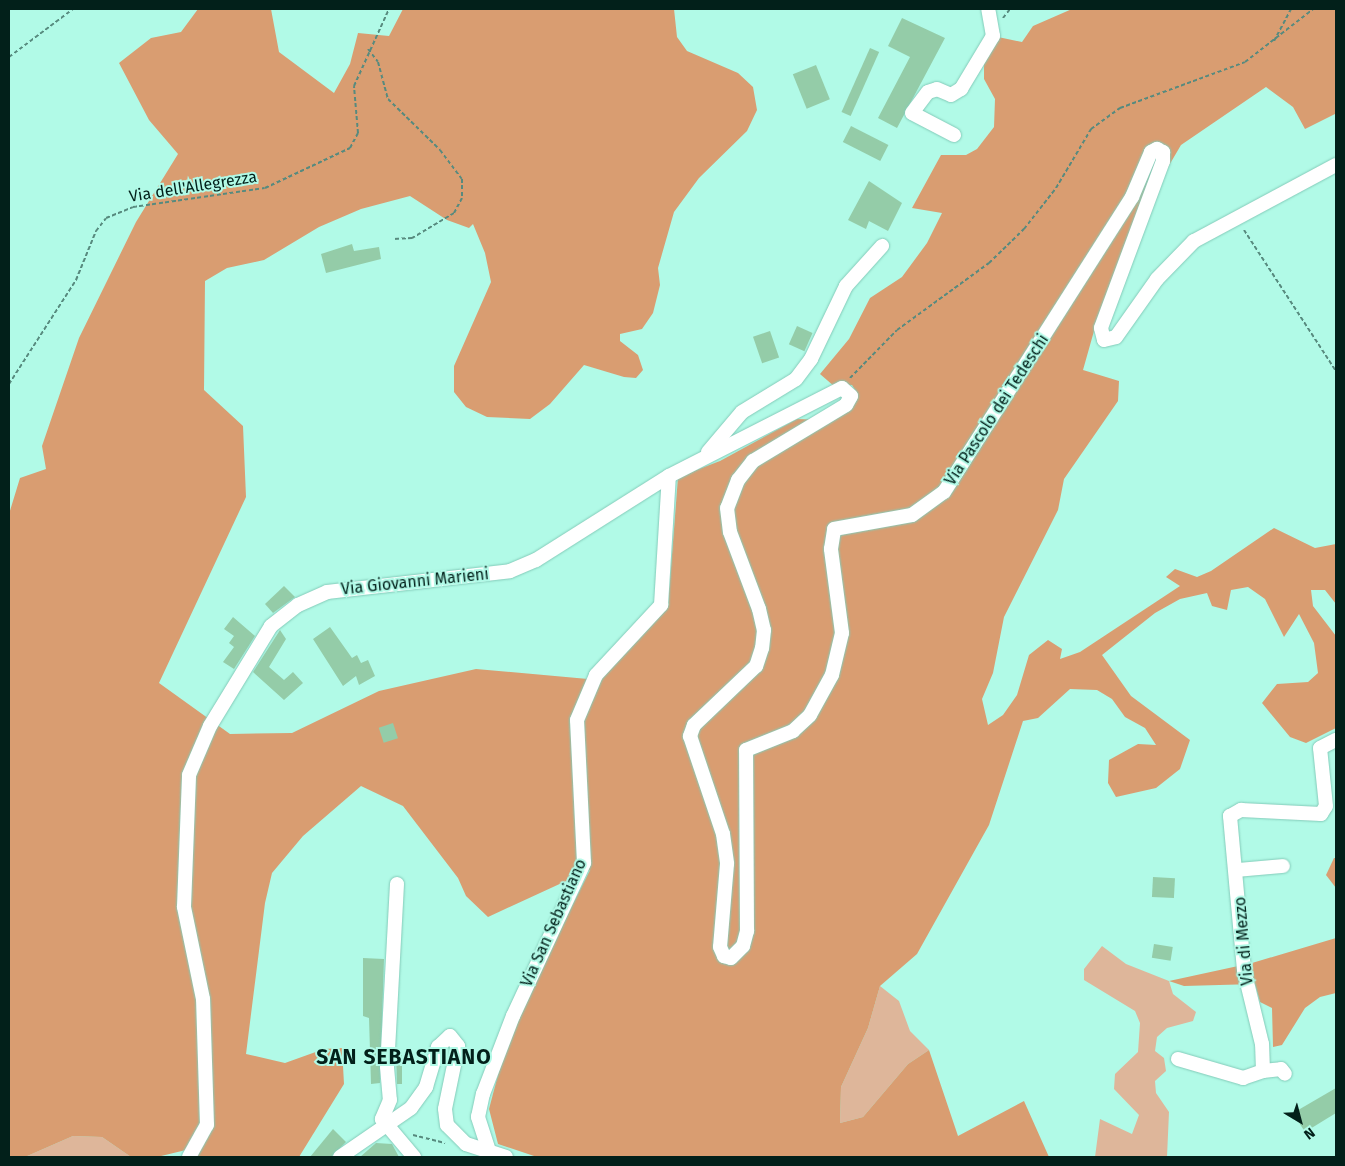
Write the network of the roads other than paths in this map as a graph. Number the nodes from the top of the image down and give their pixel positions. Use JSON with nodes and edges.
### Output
{"nodes":[{"id":1,"x":988,"y":9,"type":"edge"},
{"id":2,"x":954,"y":135,"type":"dead end"},
{"id":3,"x":1336,"y":165,"type":"edge"},
{"id":4,"x":882,"y":246,"type":"dead end"},
{"id":5,"x":842,"y":388,"type":"joint"},
{"id":6,"x":699,"y":461,"type":"junction"},
{"id":7,"x":669,"y":476,"type":"junction"},
{"id":8,"x":1336,"y":740,"type":"edge"},
{"id":9,"x":1283,"y":866,"type":"dead end"},
{"id":10,"x":1237,"y":870,"type":"junction"},
{"id":11,"x":397,"y":884,"type":"dead end"},
{"id":12,"x":1178,"y":1059,"type":"dead end"},
{"id":13,"x":1263,"y":1071,"type":"junction"},
{"id":14,"x":1286,"y":1074,"type":"dead end"},
{"id":15,"x":387,"y":1128,"type":"junction"},
{"id":16,"x":489,"y":1151,"type":"junction"},
{"id":17,"x":189,"y":1157,"type":"edge"},
{"id":18,"x":340,"y":1157,"type":"edge"},
{"id":19,"x":414,"y":1157,"type":"edge"},
{"id":20,"x":506,"y":1157,"type":"edge"}],
"edges":[{"from":1,"to":2,"type":"street"},
{"from":3,"to":5,"type":"street","name":"Via Pascolo dei Tedeschi"},
{"from":4,"to":6,"type":"street"},
{"from":5,"to":6,"type":"street","name":"Via Giovanni Marieni"},
{"from":6,"to":7,"type":"street","name":"Via Giovanni Marieni"},
{"from":7,"to":16,"type":"street","name":"Via San Sebastiano"},
{"from":7,"to":17,"type":"street","name":"Via Giovanni Marieni"},
{"from":8,"to":10,"type":"street","name":"Via di Mezzo"},
{"from":9,"to":10,"type":"street"},
{"from":10,"to":13,"type":"street","name":"Via di Mezzo"},
{"from":11,"to":15,"type":"street"},
{"from":12,"to":13,"type":"street"},
{"from":13,"to":14,"type":"street"},
{"from":15,"to":16,"type":"street"},
{"from":15,"to":18,"type":"street"},
{"from":15,"to":19,"type":"street"},
{"from":16,"to":20,"type":"street"}]}
